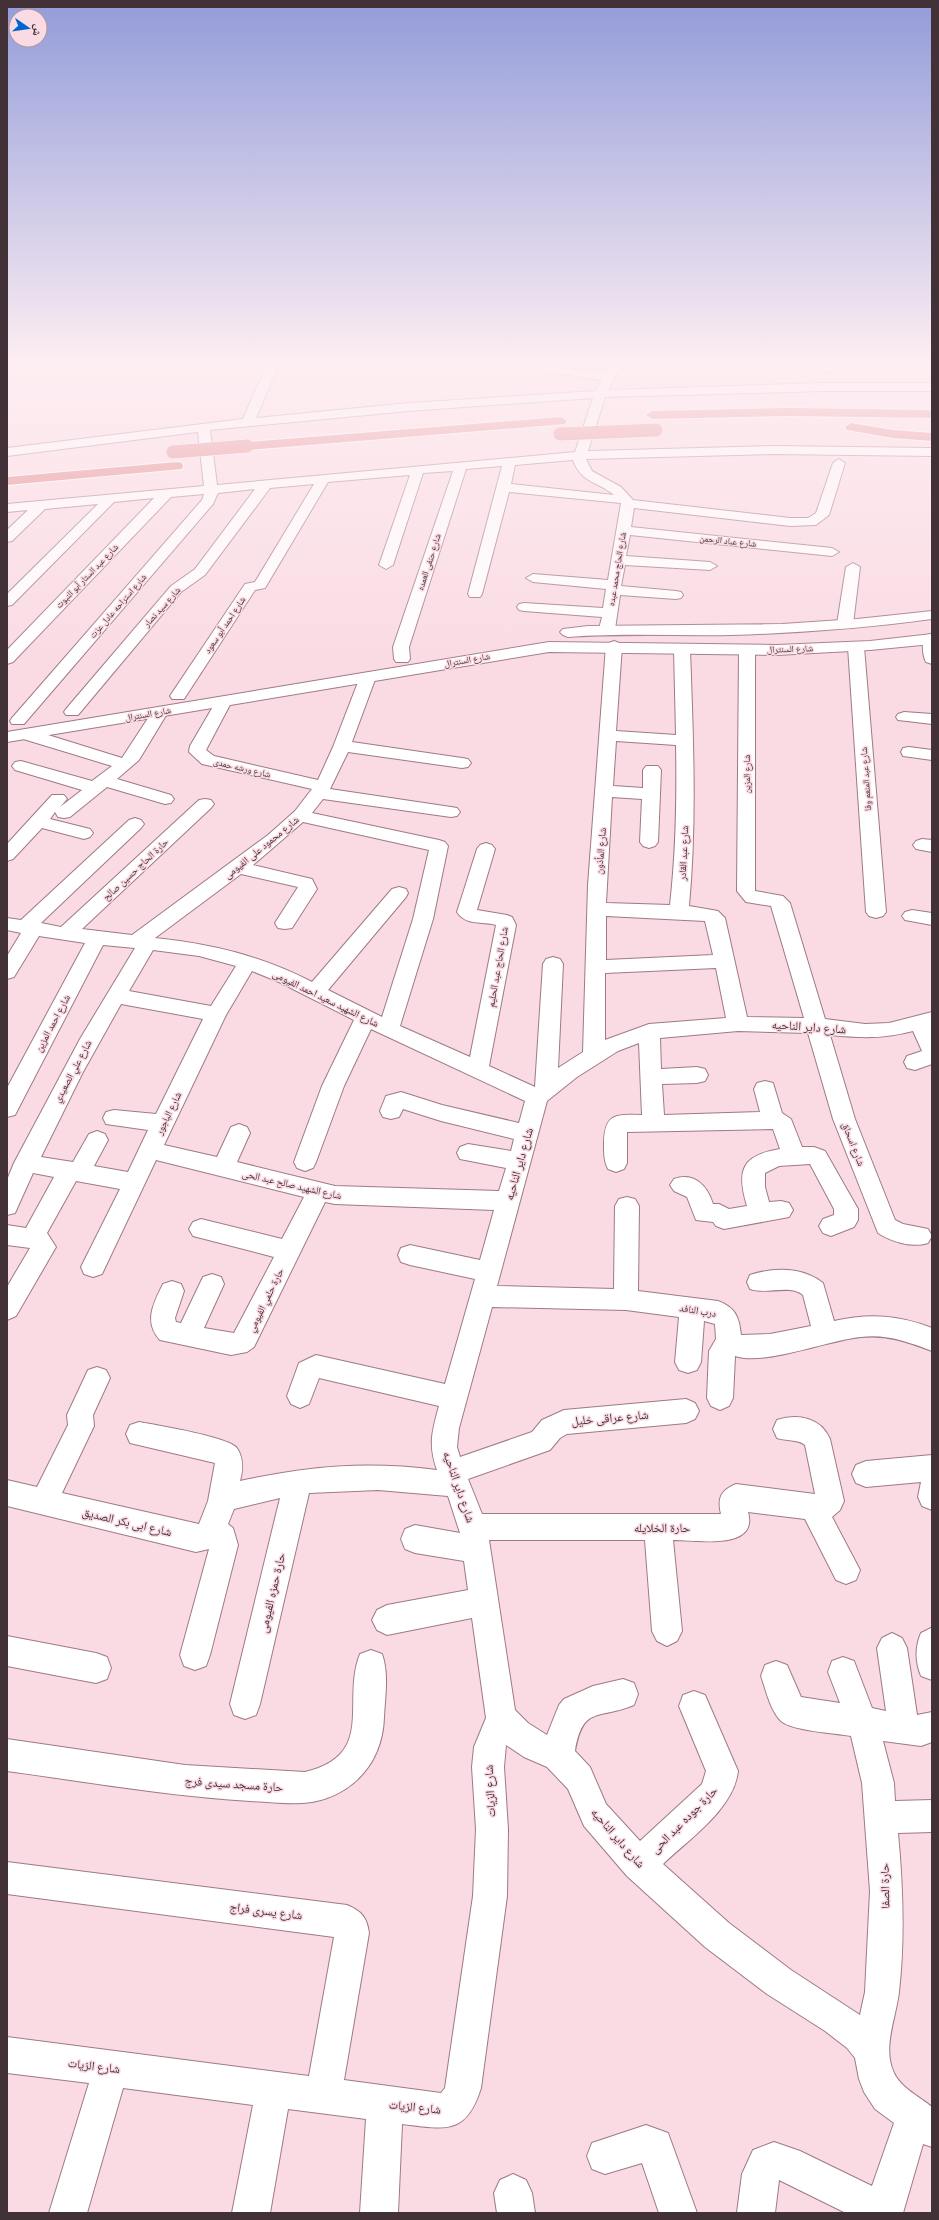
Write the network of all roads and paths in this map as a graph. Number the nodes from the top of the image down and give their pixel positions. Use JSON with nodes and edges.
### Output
{"nodes":[{"id":1,"x":182,"y":466,"type":"edge"},
{"id":2,"x":208,"y":466,"type":"edge"},
{"id":3,"x":461,"y":466,"type":"junction"},
{"id":4,"x":465,"y":466,"type":"edge"},
{"id":5,"x":509,"y":466,"type":"edge"},
{"id":6,"x":582,"y":466,"type":"edge"},
{"id":7,"x":838,"y":466,"type":"edge"},
{"id":8,"x":418,"y":469,"type":"junction"},
{"id":9,"x":324,"y":478,"type":"junction"},
{"id":10,"x":7,"y":482,"type":"edge"},
{"id":11,"x":266,"y":484,"type":"junction"},
{"id":12,"x":503,"y":487,"type":"junction"},
{"id":13,"x":210,"y":489,"type":"junction"},
{"id":14,"x":167,"y":493,"type":"junction"},
{"id":15,"x":111,"y":498,"type":"junction"},
{"id":16,"x":627,"y":501,"type":"junction"},
{"id":17,"x":42,"y":504,"type":"junction"},
{"id":18,"x":7,"y":508,"type":"edge"},
{"id":19,"x":624,"y":530,"type":"junction"},
{"id":20,"x":7,"y":538,"type":"edge"},
{"id":21,"x":832,"y":552,"type":"dead end"},
{"id":22,"x":619,"y":560,"type":"junction"},
{"id":23,"x":386,"y":565,"type":"dead end"},
{"id":24,"x":710,"y":566,"type":"dead end"},
{"id":25,"x":853,"y":568,"type":"dead end"},
{"id":26,"x":533,"y":578,"type":"dead end"},
{"id":27,"x":614,"y":587,"type":"junction"},
{"id":28,"x":475,"y":594,"type":"dead end"},
{"id":29,"x":676,"y":595,"type":"dead end"},
{"id":30,"x":7,"y":602,"type":"edge"},
{"id":31,"x":524,"y":608,"type":"dead end"},
{"id":32,"x":610,"y":613,"type":"junction"},
{"id":33,"x":932,"y":615,"type":"edge"},
{"id":34,"x":845,"y":624,"type":"junction"},
{"id":35,"x":611,"y":637,"type":"junction"},
{"id":36,"x":588,"y":638,"type":"junction"},
{"id":37,"x":931,"y":639,"type":"edge"},
{"id":38,"x":856,"y":647,"type":"junction"},
{"id":39,"x":682,"y":650,"type":"junction"},
{"id":40,"x":747,"y":650,"type":"junction"},
{"id":41,"x":7,"y":659,"type":"edge"},
{"id":42,"x":402,"y":659,"type":"junction"},
{"id":43,"x":932,"y":659,"type":"edge"},
{"id":44,"x":368,"y":677,"type":"junction"},
{"id":45,"x":178,"y":696,"type":"junction"},
{"id":46,"x":224,"y":701,"type":"junction"},
{"id":47,"x":72,"y":712,"type":"junction"},
{"id":48,"x":160,"y":712,"type":"junction"},
{"id":49,"x":904,"y":717,"type":"dead end"},
{"id":50,"x":932,"y":719,"type":"edge"},
{"id":51,"x":12,"y":730,"type":"edge"},
{"id":52,"x":608,"y":736,"type":"junction"},
{"id":53,"x":684,"y":740,"type":"junction"},
{"id":54,"x":341,"y":746,"type":"junction"},
{"id":55,"x":909,"y":752,"type":"dead end"},
{"id":56,"x":932,"y":755,"type":"edge"},
{"id":57,"x":462,"y":763,"type":"dead end"},
{"id":58,"x":125,"y":764,"type":"junction"},
{"id":59,"x":21,"y":766,"type":"dead end"},
{"id":60,"x":652,"y":770,"type":"dead end"},
{"id":61,"x":100,"y":785,"type":"junction"},
{"id":62,"x":321,"y":789,"type":"junction"},
{"id":63,"x":605,"y":791,"type":"junction"},
{"id":64,"x":650,"y":794,"type":"junction"},
{"id":65,"x":165,"y":799,"type":"dead end"},
{"id":66,"x":205,"y":804,"type":"dead end"},
{"id":67,"x":452,"y":812,"type":"dead end"},
{"id":68,"x":299,"y":816,"type":"junction"},
{"id":69,"x":38,"y":821,"type":"junction"},
{"id":70,"x":135,"y":824,"type":"dead end"},
{"id":71,"x":84,"y":833,"type":"dead end"},
{"id":72,"x":649,"y":842,"type":"dead end"},
{"id":73,"x":486,"y":849,"type":"dead end"},
{"id":74,"x":7,"y":855,"type":"edge"},
{"id":75,"x":238,"y":867,"type":"junction"},
{"id":76,"x":84,"y":871,"type":"junction"},
{"id":77,"x":120,"y":883,"type":"junction"},
{"id":78,"x":399,"y":893,"type":"dead end"},
{"id":79,"x":596,"y":909,"type":"junction"},
{"id":80,"x":682,"y":912,"type":"junction"},
{"id":81,"x":876,"y":912,"type":"dead end"},
{"id":82,"x":912,"y":916,"type":"dead end"},
{"id":83,"x":932,"y":919,"type":"edge"},
{"id":84,"x":286,"y":923,"type":"dead end"},
{"id":85,"x":22,"y":926,"type":"edge"},
{"id":86,"x":65,"y":934,"type":"junction"},
{"id":87,"x":97,"y":938,"type":"junction"},
{"id":88,"x":142,"y":942,"type":"junction"},
{"id":89,"x":725,"y":960,"type":"junction"},
{"id":90,"x":248,"y":962,"type":"junction"},
{"id":91,"x":554,"y":964,"type":"dead end"},
{"id":92,"x":595,"y":967,"type":"junction"},
{"id":93,"x":7,"y":972,"type":"edge"},
{"id":94,"x":316,"y":991,"type":"junction"},
{"id":95,"x":115,"y":996,"type":"junction"},
{"id":96,"x":216,"y":1014,"type":"junction"},
{"id":97,"x":366,"y":1017,"type":"junction"},
{"id":98,"x":926,"y":1020,"type":"edge"},
{"id":99,"x":738,"y":1024,"type":"junction"},
{"id":100,"x":816,"y":1026,"type":"junction"},
{"id":101,"x":389,"y":1029,"type":"junction"},
{"id":102,"x":648,"y":1031,"type":"junction"},
{"id":103,"x":932,"y":1050,"type":"edge"},
{"id":104,"x":594,"y":1056,"type":"junction"},
{"id":105,"x":478,"y":1070,"type":"junction"},
{"id":106,"x":697,"y":1075,"type":"dead end"},
{"id":107,"x":651,"y":1077,"type":"junction"},
{"id":108,"x":765,"y":1089,"type":"dead end"},
{"id":109,"x":542,"y":1093,"type":"junction"},
{"id":110,"x":7,"y":1109,"type":"edge"},
{"id":111,"x":391,"y":1111,"type":"dead end"},
{"id":112,"x":114,"y":1118,"type":"dead end"},
{"id":113,"x":773,"y":1119,"type":"junction"},
{"id":114,"x":162,"y":1123,"type":"junction"},
{"id":115,"x":653,"y":1124,"type":"junction"},
{"id":116,"x":240,"y":1133,"type":"dead end"},
{"id":117,"x":527,"y":1134,"type":"junction"},
{"id":118,"x":96,"y":1140,"type":"dead end"},
{"id":119,"x":149,"y":1150,"type":"junction"},
{"id":120,"x":468,"y":1153,"type":"dead end"},
{"id":121,"x":795,"y":1156,"type":"junction"},
{"id":122,"x":520,"y":1161,"type":"junction"},
{"id":123,"x":305,"y":1162,"type":"dead end"},
{"id":124,"x":616,"y":1163,"type":"dead end"},
{"id":125,"x":25,"y":1164,"type":"junction"},
{"id":126,"x":223,"y":1168,"type":"junction"},
{"id":127,"x":74,"y":1171,"type":"junction"},
{"id":128,"x":133,"y":1182,"type":"junction"},
{"id":129,"x":682,"y":1185,"type":"dead end"},
{"id":130,"x":318,"y":1192,"type":"junction"},
{"id":131,"x":508,"y":1202,"type":"junction"},
{"id":132,"x":7,"y":1206,"type":"edge"},
{"id":133,"x":627,"y":1206,"type":"dead end"},
{"id":134,"x":831,"y":1226,"type":"dead end"},
{"id":135,"x":201,"y":1229,"type":"dead end"},
{"id":136,"x":7,"y":1235,"type":"edge"},
{"id":137,"x":920,"y":1236,"type":"dead end"},
{"id":138,"x":32,"y":1240,"type":"junction"},
{"id":139,"x":289,"y":1251,"type":"junction"},
{"id":140,"x":410,"y":1255,"type":"dead end"},
{"id":141,"x":93,"y":1267,"type":"dead end"},
{"id":142,"x":758,"y":1282,"type":"dead end"},
{"id":143,"x":212,"y":1284,"type":"dead end"},
{"id":144,"x":485,"y":1284,"type":"junction"},
{"id":145,"x":172,"y":1291,"type":"dead end"},
{"id":146,"x":626,"y":1300,"type":"junction"},
{"id":147,"x":7,"y":1309,"type":"edge"},
{"id":148,"x":692,"y":1309,"type":"junction"},
{"id":149,"x":825,"y":1334,"type":"junction"},
{"id":150,"x":187,"y":1336,"type":"junction"},
{"id":151,"x":932,"y":1340,"type":"edge"},
{"id":152,"x":730,"y":1345,"type":"junction"},
{"id":153,"x":688,"y":1362,"type":"dead end"},
{"id":154,"x":97,"y":1378,"type":"dead end"},
{"id":155,"x":300,"y":1396,"type":"dead end"},
{"id":156,"x":454,"y":1398,"type":"junction"},
{"id":157,"x":720,"y":1398,"type":"dead end"},
{"id":158,"x":686,"y":1411,"type":"dead end"},
{"id":159,"x":786,"y":1429,"type":"dead end"},
{"id":160,"x":139,"y":1434,"type":"dead end"},
{"id":161,"x":932,"y":1468,"type":"edge"},
{"id":162,"x":866,"y":1474,"type":"dead end"},
{"id":163,"x":454,"y":1479,"type":"junction"},
{"id":164,"x":298,"y":1482,"type":"junction"},
{"id":165,"x":932,"y":1487,"type":"edge"},
{"id":166,"x":7,"y":1493,"type":"edge"},
{"id":167,"x":932,"y":1497,"type":"edge"},
{"id":168,"x":223,"y":1498,"type":"junction"},
{"id":169,"x":44,"y":1502,"type":"junction"},
{"id":170,"x":819,"y":1508,"type":"junction"},
{"id":171,"x":658,"y":1528,"type":"junction"},
{"id":172,"x":213,"y":1530,"type":"junction"},
{"id":173,"x":474,"y":1538,"type":"junction"},
{"id":174,"x":415,"y":1539,"type":"dead end"},
{"id":175,"x":846,"y":1570,"type":"dead end"},
{"id":176,"x":484,"y":1601,"type":"junction"},
{"id":177,"x":387,"y":1620,"type":"dead end"},
{"id":178,"x":667,"y":1631,"type":"dead end"},
{"id":179,"x":892,"y":1648,"type":"dead end"},
{"id":180,"x":7,"y":1651,"type":"edge"},
{"id":181,"x":195,"y":1655,"type":"dead end"},
{"id":182,"x":371,"y":1665,"type":"dead end"},
{"id":183,"x":96,"y":1668,"type":"dead end"},
{"id":184,"x":843,"y":1672,"type":"dead end"},
{"id":185,"x":776,"y":1676,"type":"dead end"},
{"id":186,"x":622,"y":1694,"type":"dead end"},
{"id":187,"x":245,"y":1704,"type":"dead end"},
{"id":188,"x":694,"y":1706,"type":"dead end"},
{"id":189,"x":501,"y":1718,"type":"junction"},
{"id":190,"x":863,"y":1724,"type":"junction"},
{"id":191,"x":918,"y":1728,"type":"edge"},
{"id":192,"x":7,"y":1755,"type":"edge"},
{"id":193,"x":558,"y":1756,"type":"junction"},
{"id":194,"x":881,"y":1816,"type":"junction"},
{"id":195,"x":932,"y":1816,"type":"edge"},
{"id":196,"x":639,"y":1864,"type":"junction"},
{"id":197,"x":7,"y":1878,"type":"edge"},
{"id":198,"x":871,"y":2050,"type":"junction"},
{"id":199,"x":7,"y":2055,"type":"edge"},
{"id":200,"x":111,"y":2068,"type":"junction"},
{"id":201,"x":274,"y":2089,"type":"junction"},
{"id":202,"x":322,"y":2096,"type":"junction"},
{"id":203,"x":385,"y":2103,"type":"junction"},
{"id":204,"x":923,"y":2122,"type":"edge"},
{"id":205,"x":605,"y":2156,"type":"dead end"},
{"id":206,"x":68,"y":2213,"type":"edge"},
{"id":207,"x":251,"y":2213,"type":"edge"},
{"id":208,"x":379,"y":2213,"type":"edge"},
{"id":209,"x":678,"y":2213,"type":"edge"},
{"id":210,"x":756,"y":2213,"type":"edge"},
{"id":211,"x":884,"y":2213,"type":"edge"}],
"edges":[{"from":1,"to":10,"type":"highway"},
{"from":2,"to":13,"type":"street"},
{"from":3,"to":4,"type":"street"},
{"from":3,"to":8,"type":"street"},
{"from":3,"to":42,"type":"street","name":"شارع حنفى العمده"},
{"from":5,"to":12,"type":"street"},
{"from":6,"to":16,"type":"street"},
{"from":7,"to":16,"type":"street"},
{"from":8,"to":9,"type":"street"},
{"from":8,"to":23,"type":"street"},
{"from":9,"to":11,"type":"street"},
{"from":9,"to":45,"type":"street","name":"شارع احمد أبو سعود"},
{"from":11,"to":13,"type":"street"},
{"from":11,"to":47,"type":"street","name":"شارع سيد نصار"},
{"from":12,"to":16,"type":"street"},
{"from":12,"to":28,"type":"street"},
{"from":13,"to":14,"type":"street"},
{"from":13,"to":51,"type":"street","name":"شارع استراحه عادل عزت"},
{"from":14,"to":15,"type":"street"},
{"from":14,"to":41,"type":"street","name":"شارع عبد الستار أبو النبوت"},
{"from":15,"to":17,"type":"street"},
{"from":15,"to":30,"type":"street"},
{"from":16,"to":19,"type":"street","name":"شارع الحاج محمد عبده"},
{"from":17,"to":18,"type":"street"},
{"from":17,"to":20,"type":"street"},
{"from":19,"to":21,"type":"street","name":"شارع عباد الرحمن"},
{"from":19,"to":22,"type":"street","name":"شارع الحاج محمد عبده"},
{"from":22,"to":24,"type":"street"},
{"from":22,"to":27,"type":"street","name":"شارع الحاج محمد عبده"},
{"from":25,"to":34,"type":"street"},
{"from":26,"to":27,"type":"street"},
{"from":27,"to":29,"type":"street"},
{"from":27,"to":32,"type":"street","name":"شارع الحاج محمد عبده"},
{"from":31,"to":32,"type":"street"},
{"from":32,"to":35,"type":"street","name":"شارع الحاج محمد عبده"},
{"from":33,"to":34,"type":"street","name":"شارع السنترال"},
{"from":34,"to":35,"type":"street","name":"شارع السنترال"},
{"from":35,"to":36,"type":"street","name":"شارع السنترال"},
{"from":35,"to":39,"type":"street","name":"شارع السنترال"},
{"from":35,"to":52,"type":"street","name":"شارع المأذون"},
{"from":36,"to":42,"type":"street","name":"شارع السنترال"},
{"from":36,"to":44,"type":"street","name":"شارع السنترال"},
{"from":37,"to":38,"type":"street","name":"شارع السنترال"},
{"from":37,"to":43,"type":"street"},
{"from":38,"to":40,"type":"street","name":"شارع السنترال"},
{"from":38,"to":81,"type":"street","name":"شارع عبد المنعم وفا"},
{"from":39,"to":40,"type":"street","name":"شارع السنترال"},
{"from":39,"to":53,"type":"street","name":"شارع عبد القادر"},
{"from":40,"to":100,"type":"street","name":"شارع المزين"},
{"from":42,"to":45,"type":"street","name":"شارع السنترال"},
{"from":44,"to":46,"type":"street","name":"شارع السنترال"},
{"from":44,"to":54,"type":"street","name":"شارع محمود على الفيومى"},
{"from":45,"to":47,"type":"street","name":"شارع السنترال"},
{"from":46,"to":48,"type":"street","name":"شارع السنترال"},
{"from":46,"to":62,"type":"street","name":"شارع ورشه حمدى"},
{"from":47,"to":51,"type":"street","name":"شارع السنترال"},
{"from":48,"to":51,"type":"street","name":"شارع السنترال"},
{"from":48,"to":58,"type":"street"},
{"from":49,"to":50,"type":"street"},
{"from":51,"to":58,"type":"street"},
{"from":52,"to":53,"type":"street"},
{"from":52,"to":63,"type":"street","name":"شارع المأذون"},
{"from":53,"to":80,"type":"street","name":"شارع عبد القادر"},
{"from":54,"to":57,"type":"street"},
{"from":54,"to":62,"type":"street","name":"شارع محمود على الفيومى"},
{"from":55,"to":56,"type":"street"},
{"from":58,"to":61,"type":"street"},
{"from":59,"to":61,"type":"street"},
{"from":60,"to":64,"type":"street"},
{"from":61,"to":65,"type":"street"},
{"from":61,"to":69,"type":"street"},
{"from":62,"to":67,"type":"street"},
{"from":62,"to":68,"type":"street","name":"شارع محمود على الفيومى"},
{"from":63,"to":64,"type":"street"},
{"from":63,"to":79,"type":"street","name":"شارع المأذون"},
{"from":64,"to":72,"type":"street"},
{"from":66,"to":77,"type":"street","name":"حارة الحاج حسين صالح"},
{"from":68,"to":75,"type":"street","name":"شارع محمود على الفيومى"},
{"from":68,"to":101,"type":"street"},
{"from":69,"to":71,"type":"street"},
{"from":69,"to":74,"type":"street"},
{"from":70,"to":76,"type":"street"},
{"from":73,"to":105,"type":"street","name":"شارع الحاج عبد الحليم"},
{"from":75,"to":84,"type":"street"},
{"from":75,"to":88,"type":"street","name":"شارع محمود على الفيومى"},
{"from":76,"to":77,"type":"street"},
{"from":76,"to":85,"type":"street"},
{"from":77,"to":86,"type":"street","name":"حارة الحاج حسين صالح"},
{"from":78,"to":94,"type":"street"},
{"from":79,"to":80,"type":"street"},
{"from":79,"to":92,"type":"street","name":"شارع المأذون"},
{"from":80,"to":89,"type":"street"},
{"from":82,"to":83,"type":"street"},
{"from":85,"to":86,"type":"street","name":"شارع الشهيد سعيد احمد الفيومى"},
{"from":85,"to":93,"type":"street"},
{"from":86,"to":87,"type":"street","name":"شارع الشهيد سعيد احمد الفيومى"},
{"from":87,"to":88,"type":"street","name":"شارع الشهيد سعيد احمد الفيومى"},
{"from":87,"to":110,"type":"street","name":"شارع احمد المزين"},
{"from":88,"to":90,"type":"street","name":"شارع الشهيد سعيد احمد الفيومى"},
{"from":88,"to":95,"type":"street","name":"شارع علي الصعيدي"},
{"from":89,"to":92,"type":"street"},
{"from":89,"to":99,"type":"street"},
{"from":90,"to":94,"type":"street","name":"شارع الشهيد سعيد احمد الفيومى"},
{"from":90,"to":96,"type":"street","name":"شارع الباجور"},
{"from":91,"to":109,"type":"street"},
{"from":92,"to":104,"type":"street","name":"شارع المأذون"},
{"from":94,"to":97,"type":"street","name":"شارع الشهيد سعيد احمد الفيومى"},
{"from":95,"to":96,"type":"street"},
{"from":95,"to":125,"type":"street","name":"شارع علي الصعيدي"},
{"from":96,"to":114,"type":"street","name":"شارع الباجور"},
{"from":97,"to":101,"type":"street","name":"شارع الشهيد سعيد احمد الفيومى"},
{"from":97,"to":123,"type":"street"},
{"from":98,"to":100,"type":"street","name":"شارع داير الناحيه"},
{"from":98,"to":103,"type":"street"},
{"from":99,"to":100,"type":"street","name":"شارع داير الناحيه"},
{"from":99,"to":102,"type":"street","name":"شارع داير الناحيه"},
{"from":100,"to":137,"type":"street","name":"شارع اسحاق"},
{"from":101,"to":105,"type":"street","name":"شارع الشهيد سعيد احمد الفيومى"},
{"from":102,"to":104,"type":"street","name":"شارع داير الناحيه"},
{"from":102,"to":107,"type":"street"},
{"from":104,"to":109,"type":"street","name":"شارع داير الناحيه"},
{"from":105,"to":109,"type":"street","name":"شارع الشهيد سعيد احمد الفيومى"},
{"from":106,"to":107,"type":"street"},
{"from":107,"to":115,"type":"street"},
{"from":108,"to":113,"type":"street"},
{"from":109,"to":117,"type":"street","name":"شارع داير الناحيه"},
{"from":111,"to":117,"type":"street"},
{"from":112,"to":114,"type":"street"},
{"from":113,"to":115,"type":"street"},
{"from":113,"to":121,"type":"street"},
{"from":114,"to":119,"type":"street","name":"شارع الباجور"},
{"from":115,"to":124,"type":"street"},
{"from":116,"to":126,"type":"street"},
{"from":117,"to":122,"type":"street","name":"شارع داير الناحيه"},
{"from":118,"to":127,"type":"street"},
{"from":119,"to":126,"type":"street","name":"شارع الشهيد صالح عبد الحى"},
{"from":119,"to":128,"type":"street","name":"شارع الباجور"},
{"from":120,"to":122,"type":"street"},
{"from":121,"to":129,"type":"street"},
{"from":121,"to":134,"type":"street"},
{"from":122,"to":131,"type":"street","name":"شارع داير الناحيه"},
{"from":125,"to":127,"type":"street"},
{"from":125,"to":132,"type":"street","name":"شارع علي الصعيدي"},
{"from":126,"to":130,"type":"street","name":"شارع الشهيد صالح عبد الحى"},
{"from":127,"to":128,"type":"street"},
{"from":127,"to":138,"type":"street"},
{"from":128,"to":141,"type":"street","name":"شارع الباجور"},
{"from":130,"to":131,"type":"street","name":"شارع الشهيد صالح عبد الحى"},
{"from":130,"to":139,"type":"street","name":"حارة حلمي الفيومي"},
{"from":131,"to":144,"type":"street","name":"شارع داير الناحيه"},
{"from":133,"to":146,"type":"street"},
{"from":135,"to":139,"type":"street"},
{"from":136,"to":138,"type":"street"},
{"from":138,"to":147,"type":"street"},
{"from":139,"to":150,"type":"street","name":"حارة حلمي الفيومي"},
{"from":140,"to":144,"type":"street","name":"درب النافد"},
{"from":142,"to":149,"type":"street"},
{"from":143,"to":150,"type":"street"},
{"from":144,"to":146,"type":"street","name":"درب النافد"},
{"from":144,"to":156,"type":"street","name":"شارع داير الناحيه"},
{"from":145,"to":150,"type":"street","name":"حارة حلمي الفيومي"},
{"from":146,"to":148,"type":"street","name":"درب النافد"},
{"from":148,"to":152,"type":"street","name":"درب النافد"},
{"from":148,"to":153,"type":"street"},
{"from":149,"to":151,"type":"street"},
{"from":149,"to":152,"type":"street"},
{"from":152,"to":157,"type":"street"},
{"from":154,"to":169,"type":"street"},
{"from":155,"to":156,"type":"street"},
{"from":156,"to":163,"type":"street","name":"شارع داير الناحيه"},
{"from":158,"to":163,"type":"street","name":"شارع عراقى خليل"},
{"from":159,"to":170,"type":"street"},
{"from":160,"to":168,"type":"street"},
{"from":161,"to":162,"type":"street"},
{"from":163,"to":164,"type":"street"},
{"from":163,"to":173,"type":"street","name":"شارع داير الناحيه"},
{"from":164,"to":168,"type":"street"},
{"from":164,"to":187,"type":"street","name":"حارة حمزه الفيومى"},
{"from":165,"to":167,"type":"street"},
{"from":166,"to":169,"type":"street","name":"شارع ابى بكر الصديق"},
{"from":168,"to":172,"type":"street"},
{"from":169,"to":172,"type":"street","name":"شارع ابى بكر الصديق"},
{"from":170,"to":171,"type":"street","name":"حارة الخلايله"},
{"from":170,"to":175,"type":"street"},
{"from":171,"to":173,"type":"street","name":"حارة الخلايله"},
{"from":171,"to":178,"type":"street"},
{"from":172,"to":181,"type":"street"},
{"from":173,"to":174,"type":"street","name":"حارة الخلايله"},
{"from":173,"to":176,"type":"street","name":"شارع داير الناحيه"},
{"from":176,"to":177,"type":"street"},
{"from":176,"to":189,"type":"street","name":"شارع داير الناحيه"},
{"from":179,"to":191,"type":"street"},
{"from":180,"to":183,"type":"street"},
{"from":182,"to":192,"type":"street","name":"حارة مسجد سيدى فرج"},
{"from":184,"to":190,"type":"street","name":"حارة الصفا"},
{"from":185,"to":190,"type":"street"},
{"from":186,"to":193,"type":"street"},
{"from":188,"to":196,"type":"street","name":"حارة جوده عبد الحى"},
{"from":189,"to":193,"type":"street","name":"شارع داير الناحيه"},
{"from":189,"to":203,"type":"street","name":"شارع الزيات"},
{"from":190,"to":191,"type":"street"},
{"from":190,"to":194,"type":"street","name":"حارة الصفا"},
{"from":193,"to":196,"type":"street","name":"شارع داير الناحيه"},
{"from":194,"to":195,"type":"street"},
{"from":194,"to":198,"type":"street","name":"حارة الصفا"},
{"from":196,"to":198,"type":"street","name":"شارع داير الناحيه"},
{"from":197,"to":202,"type":"street","name":"شارع يسرى فراج"},
{"from":198,"to":204,"type":"street","name":"شارع داير الناحيه"},
{"from":199,"to":200,"type":"street","name":"شارع الزيات"},
{"from":200,"to":201,"type":"street","name":"شارع الزيات"},
{"from":200,"to":206,"type":"street"},
{"from":201,"to":202,"type":"street","name":"شارع الزيات"},
{"from":201,"to":207,"type":"street"},
{"from":202,"to":203,"type":"street","name":"شارع الزيات"},
{"from":203,"to":208,"type":"street"},
{"from":204,"to":211,"type":"street"},
{"from":205,"to":209,"type":"street"},
{"from":210,"to":211,"type":"street"}]}
